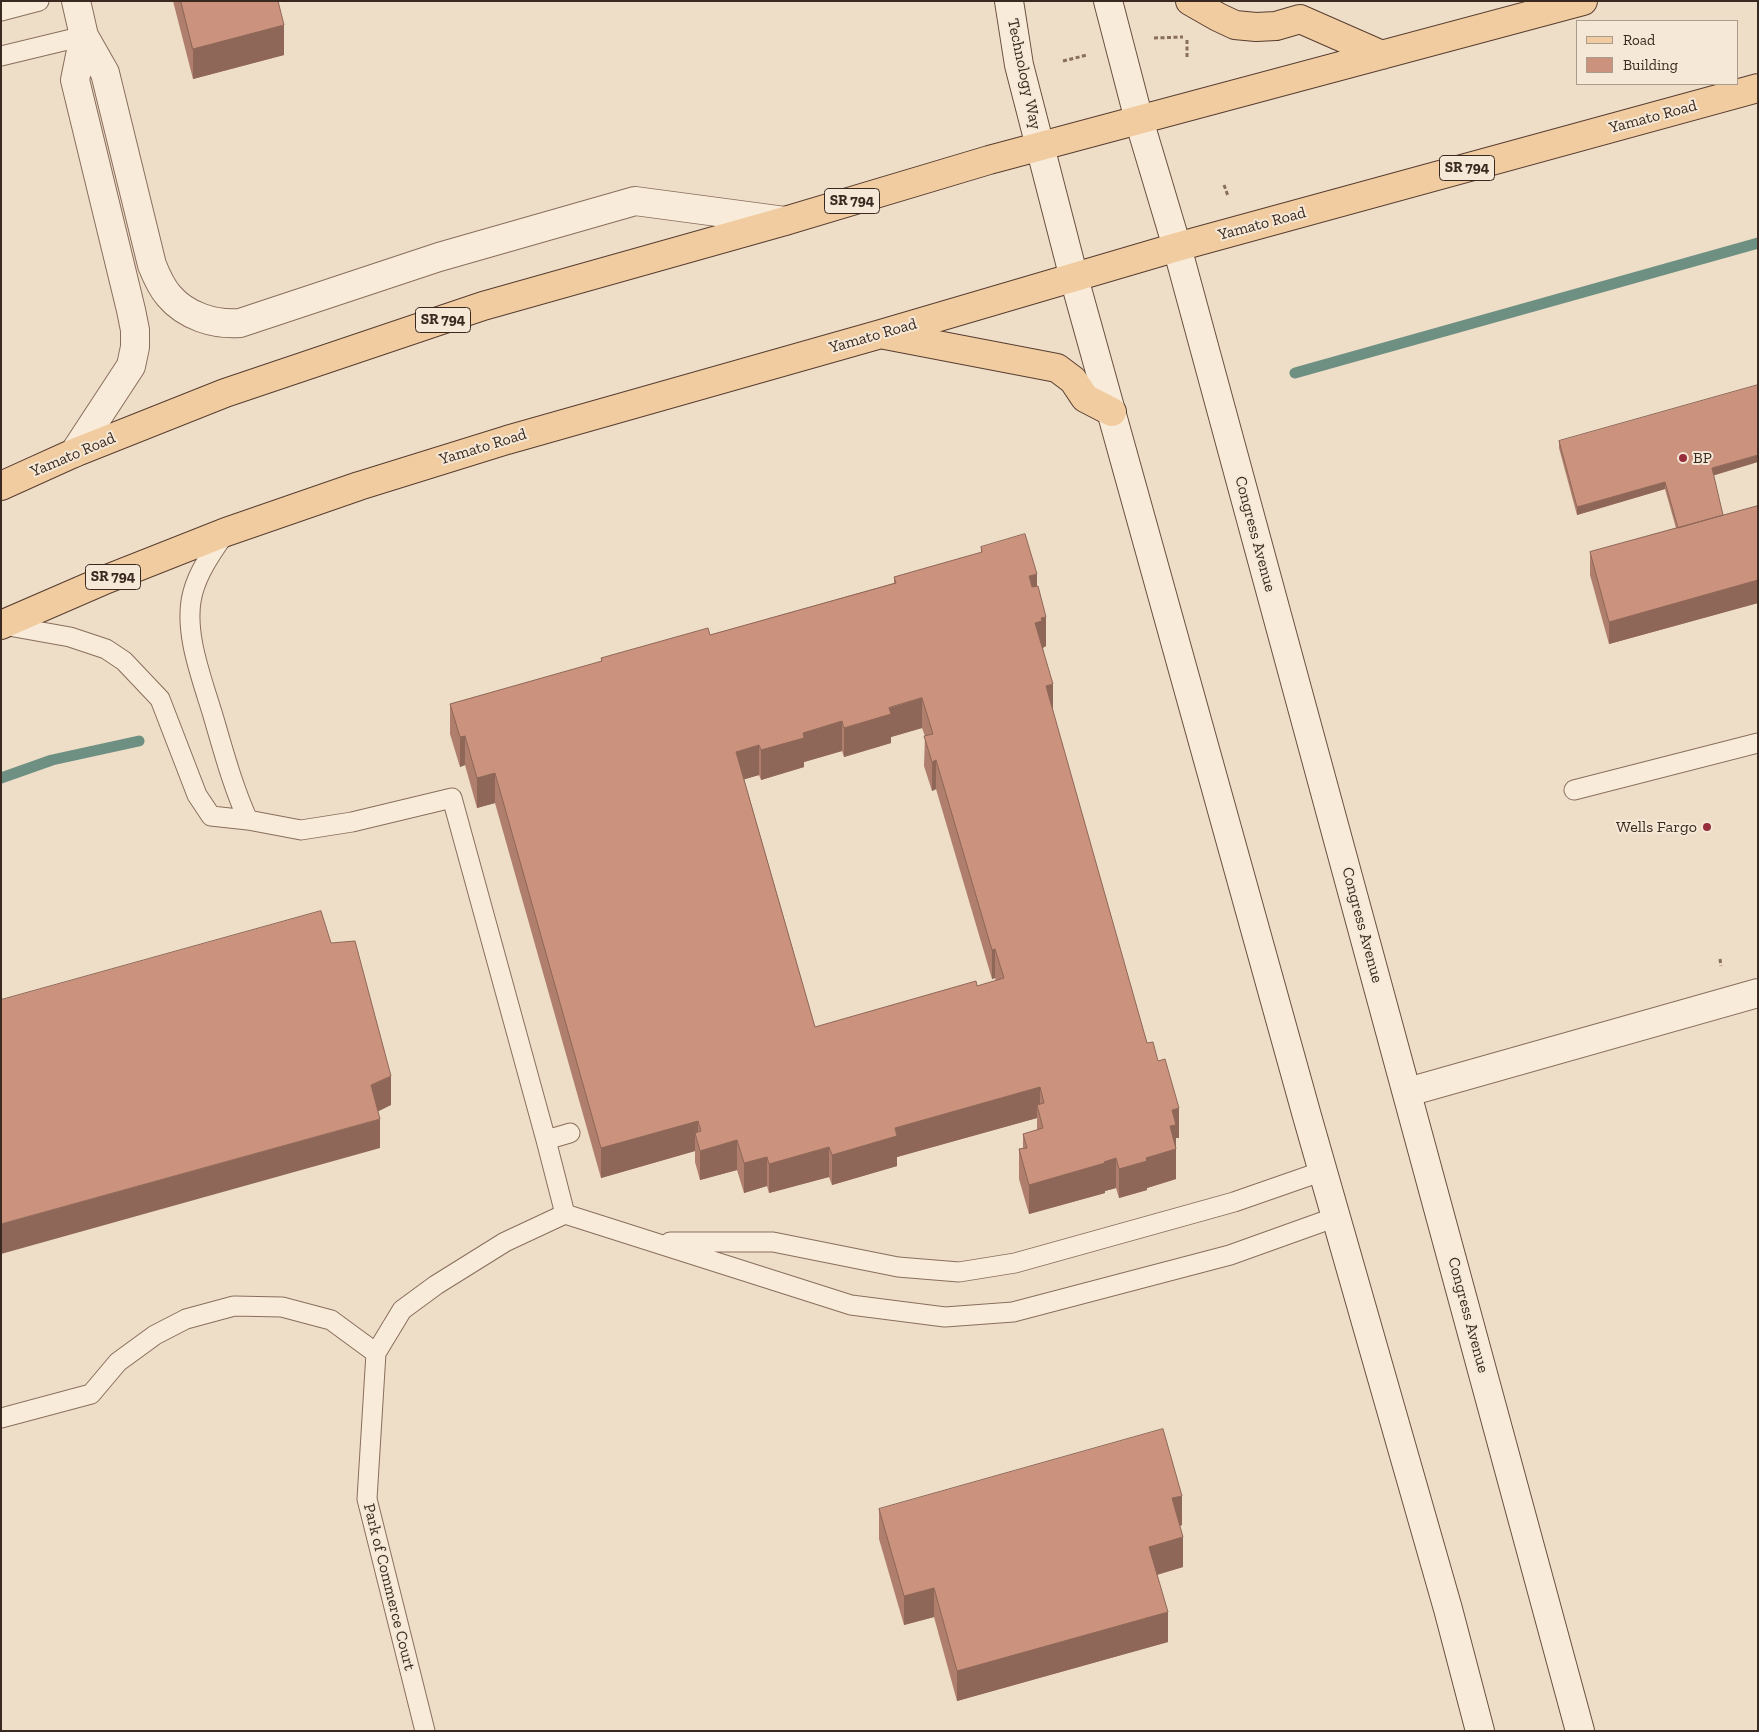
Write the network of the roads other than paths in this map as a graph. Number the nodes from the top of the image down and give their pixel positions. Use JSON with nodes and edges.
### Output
{"nodes":[{"id":1,"x":39,"y":1,"type":"edge"},
{"id":2,"x":76,"y":1,"type":"edge"},
{"id":3,"x":1009,"y":1,"type":"edge"},
{"id":4,"x":1108,"y":1,"type":"edge"},
{"id":5,"x":1190,"y":1,"type":"edge"},
{"id":6,"x":1584,"y":1,"type":"edge"},
{"id":7,"x":1,"y":11,"type":"edge"},
{"id":8,"x":84,"y":36,"type":"junction"},
{"id":9,"x":1382,"y":55,"type":"junction"},
{"id":10,"x":1,"y":56,"type":"edge"},
{"id":11,"x":1758,"y":88,"type":"edge"},
{"id":12,"x":1139,"y":120,"type":"junction"},
{"id":13,"x":1040,"y":146,"type":"junction"},
{"id":14,"x":785,"y":221,"type":"junction"},
{"id":15,"x":1177,"y":247,"type":"junction"},
{"id":16,"x":1074,"y":278,"type":"junction"},
{"id":17,"x":881,"y":334,"type":"junction"},
{"id":18,"x":1112,"y":412,"type":"junction"},
{"id":19,"x":74,"y":452,"type":"junction"},
{"id":20,"x":1,"y":486,"type":"edge"},
{"id":21,"x":226,"y":532,"type":"junction"},
{"id":22,"x":1,"y":625,"type":"edge"},
{"id":23,"x":1758,"y":743,"type":"edge"},
{"id":24,"x":1574,"y":790,"type":"dead end"},
{"id":25,"x":248,"y":820,"type":"junction"},
{"id":26,"x":1758,"y":993,"type":"edge"},
{"id":27,"x":1408,"y":1092,"type":"junction"},
{"id":28,"x":570,"y":1133,"type":"dead end"},
{"id":29,"x":546,"y":1140,"type":"junction"},
{"id":30,"x":1323,"y":1172,"type":"junction"},
{"id":31,"x":565,"y":1214,"type":"junction"},
{"id":32,"x":1336,"y":1217,"type":"junction"},
{"id":33,"x":654,"y":1242,"type":"junction"},
{"id":34,"x":376,"y":1353,"type":"junction"},
{"id":35,"x":1,"y":1418,"type":"edge"},
{"id":36,"x":425,"y":1731,"type":"edge"},
{"id":37,"x":1480,"y":1731,"type":"edge"},
{"id":38,"x":1580,"y":1731,"type":"edge"}],
"edges":[{"from":1,"to":7,"type":"lane"},
{"from":2,"to":8,"type":"main road"},
{"from":3,"to":13,"type":"main road","name":"Technology Way"},
{"from":4,"to":12,"type":"main road"},
{"from":5,"to":9,"type":"main road"},
{"from":6,"to":9,"type":"main road","name":"Yamato Road","number":"SR 794"},
{"from":8,"to":10,"type":"lane"},
{"from":8,"to":14,"type":"main road"},
{"from":8,"to":19,"type":"main road"},
{"from":9,"to":12,"type":"main road","name":"Yamato Road","number":"SR 794"},
{"from":11,"to":15,"type":"main road","name":"Yamato Road","number":"SR 794"},
{"from":12,"to":13,"type":"main road","name":"Yamato Road","number":"SR 794"},
{"from":12,"to":15,"type":"main road","name":"Congress Avenue"},
{"from":13,"to":14,"type":"main road","name":"Yamato Road","number":"SR 794"},
{"from":13,"to":16,"type":"main road"},
{"from":14,"to":19,"type":"main road","name":"Yamato Road","number":"SR 794"},
{"from":15,"to":16,"type":"main road","name":"Yamato Road","number":"SR 794"},
{"from":15,"to":27,"type":"main road","name":"Congress Avenue"},
{"from":16,"to":17,"type":"main road","name":"Yamato Road","number":"SR 794"},
{"from":16,"to":18,"type":"main road"},
{"from":17,"to":18,"type":"main road"},
{"from":17,"to":21,"type":"main road","name":"Yamato Road","number":"SR 794"},
{"from":18,"to":30,"type":"main road"},
{"from":19,"to":20,"type":"main road","name":"Yamato Road","number":"SR 794"},
{"from":21,"to":22,"type":"main road","name":"Yamato Road","number":"SR 794"},
{"from":21,"to":25,"type":"lane"},
{"from":22,"to":25,"type":"lane"},
{"from":23,"to":24,"type":"lane"},
{"from":25,"to":29,"type":"lane"},
{"from":26,"to":27,"type":"main road"},
{"from":27,"to":38,"type":"main road","name":"Congress Avenue"},
{"from":28,"to":29,"type":"lane"},
{"from":29,"to":31,"type":"lane"},
{"from":30,"to":32,"type":"main road"},
{"from":30,"to":33,"type":"lane"},
{"from":31,"to":33,"type":"lane"},
{"from":31,"to":34,"type":"lane"},
{"from":32,"to":33,"type":"lane"},
{"from":32,"to":37,"type":"main road"},
{"from":34,"to":35,"type":"lane"},
{"from":34,"to":36,"type":"lane","name":"Park of Commerce Court"}]}
